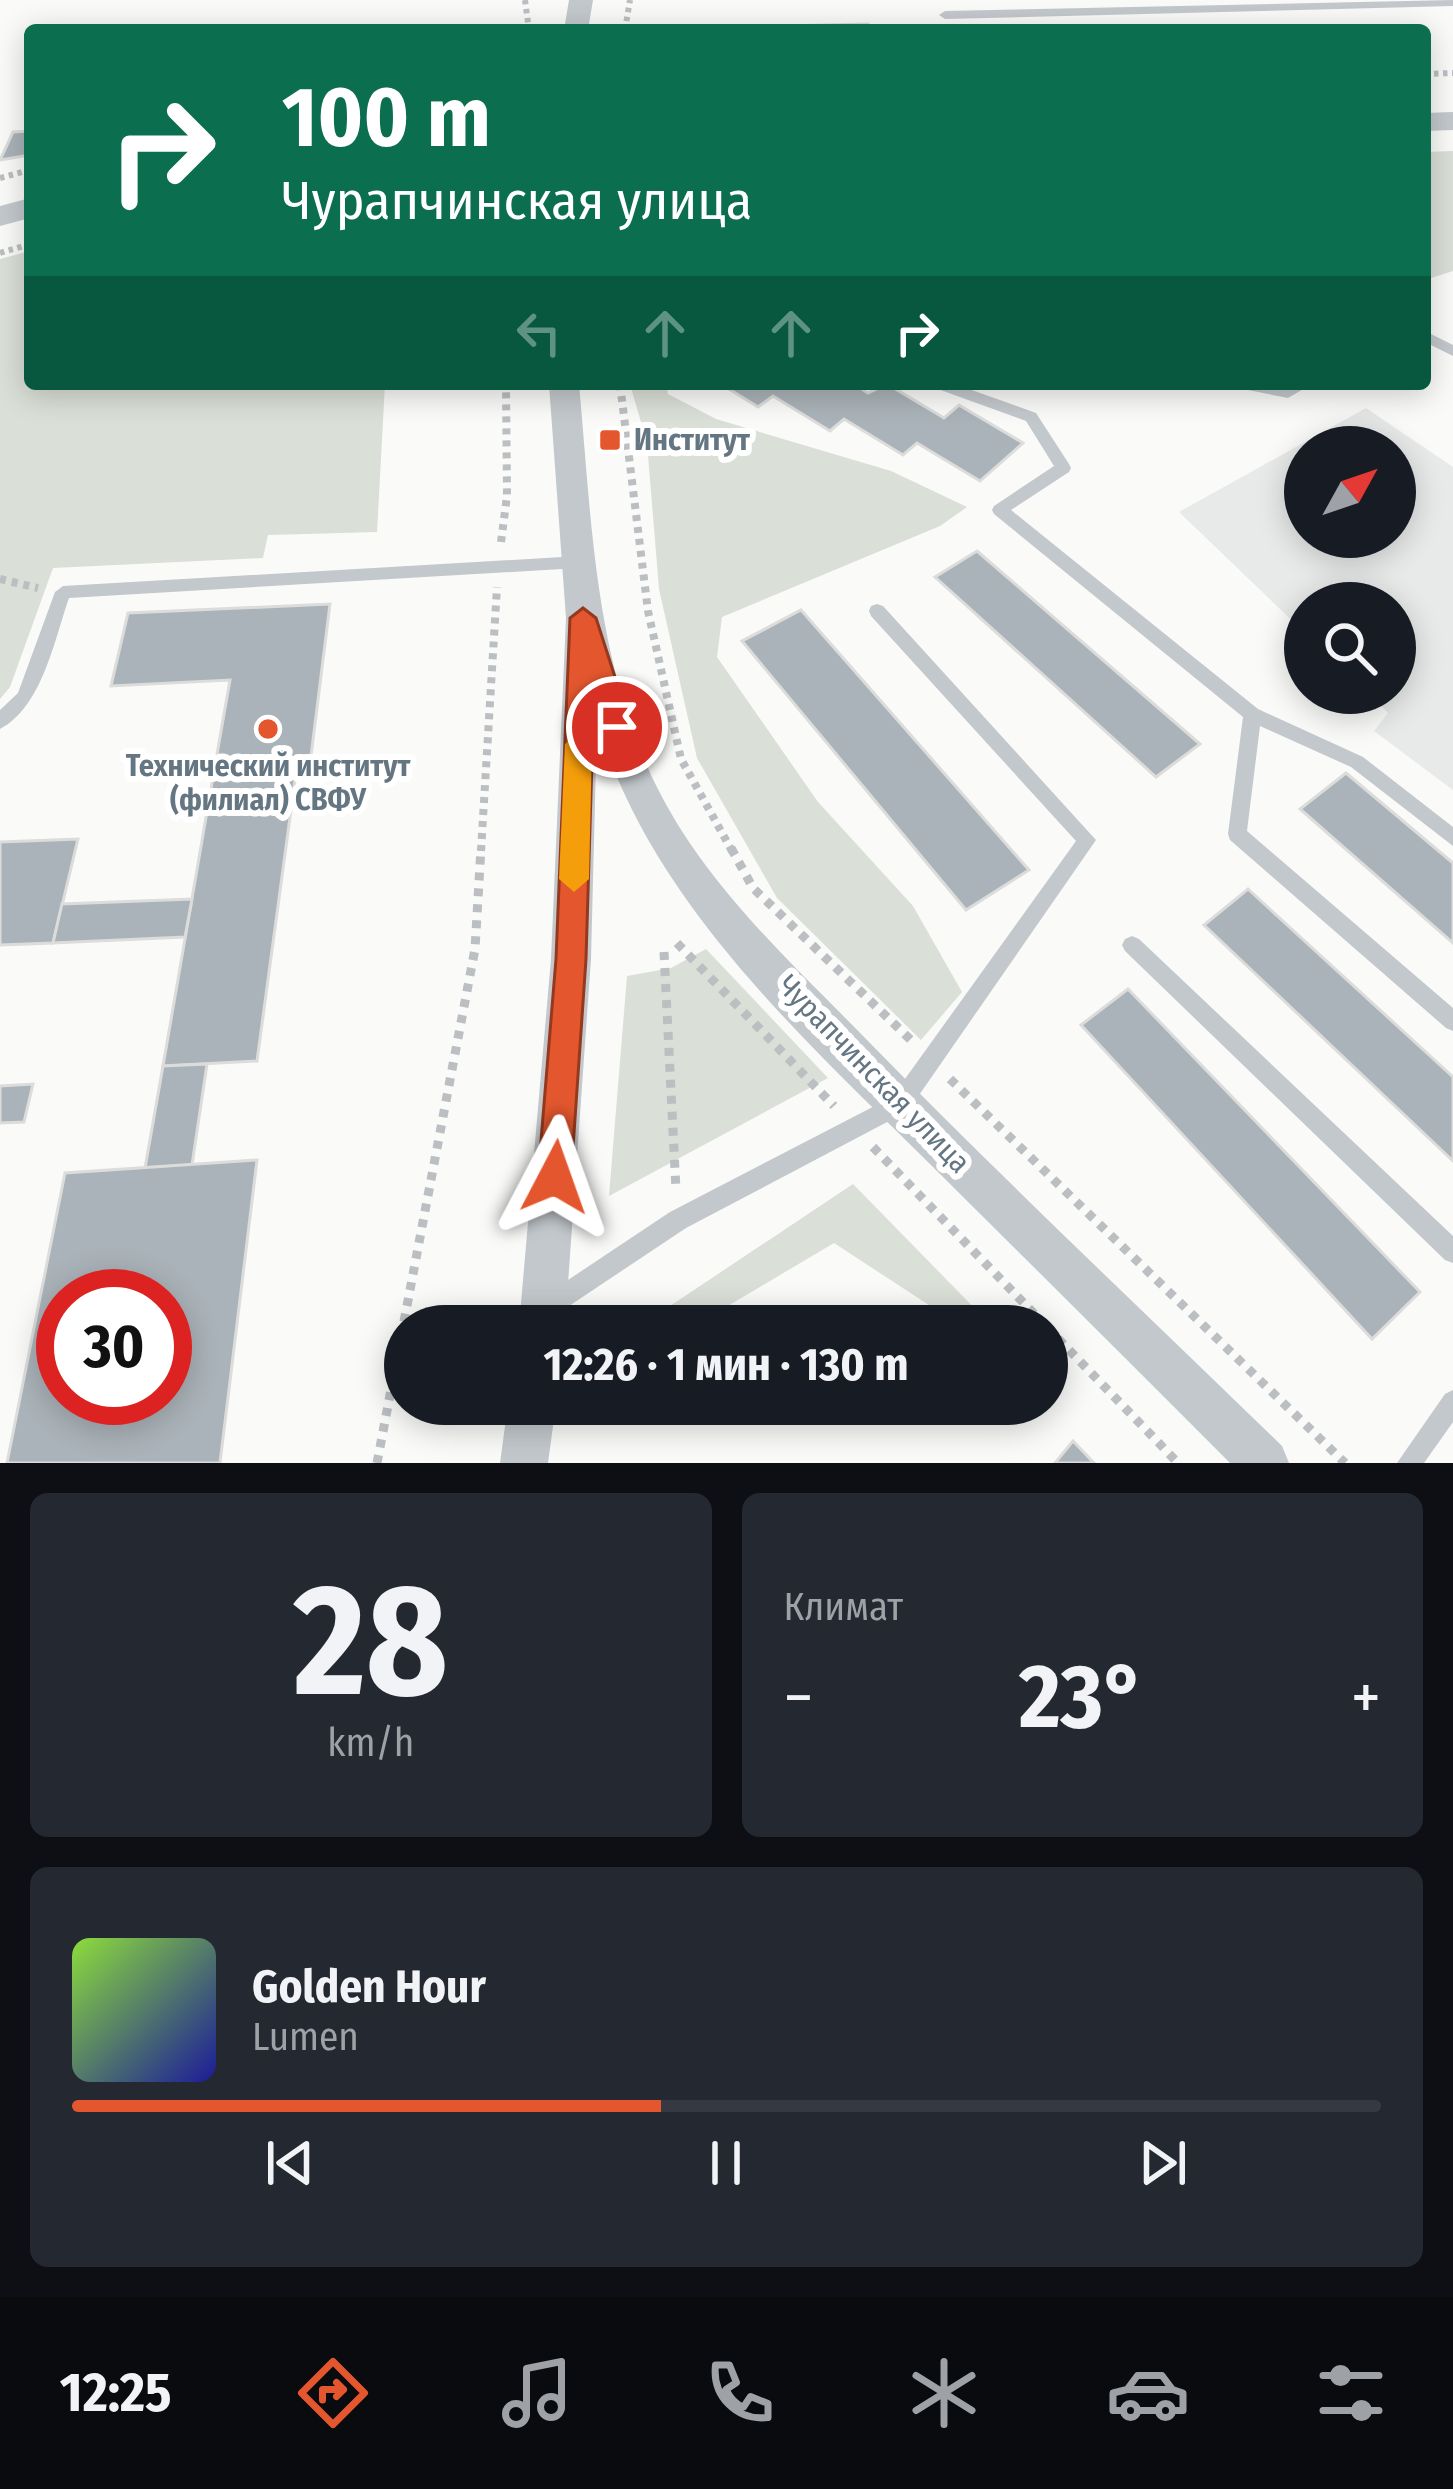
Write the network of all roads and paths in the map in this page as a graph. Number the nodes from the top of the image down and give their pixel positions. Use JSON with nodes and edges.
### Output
{"nodes":[{"id":1,"x":1448,"y":3,"type":"edge"},
{"id":2,"x":1135,"y":6,"type":"edge"},
{"id":3,"x":945,"y":15,"type":"dead end"},
{"id":4,"x":506,"y":390,"type":"edge"},
{"id":5,"x":565,"y":390,"type":"edge"},
{"id":6,"x":621,"y":390,"type":"edge"},
{"id":7,"x":956,"y":390,"type":"edge"},
{"id":8,"x":579,"y":562,"type":"junction"},
{"id":9,"x":498,"y":567,"type":"junction"},
{"id":10,"x":0,"y":580,"type":"edge"},
{"id":11,"x":63,"y":592,"type":"junction"},
{"id":12,"x":877,"y":611,"type":"dead end"},
{"id":13,"x":583,"y":618,"type":"junction"},
{"id":14,"x":1252,"y":714,"type":"junction"},
{"id":15,"x":0,"y":722,"type":"edge"},
{"id":16,"x":1453,"y":838,"type":"edge"},
{"id":17,"x":1132,"y":945,"type":"dead end"},
{"id":18,"x":664,"y":952,"type":"dead end"},
{"id":19,"x":1453,"y":1021,"type":"edge"},
{"id":20,"x":931,"y":1060,"type":"junction"},
{"id":21,"x":900,"y":1104,"type":"junction"},
{"id":22,"x":678,"y":1220,"type":"junction"},
{"id":23,"x":1453,"y":1252,"type":"edge"},
{"id":24,"x":545,"y":1305,"type":"edge"},
{"id":25,"x":561,"y":1305,"type":"edge"},
{"id":26,"x":1068,"y":1349,"type":"edge"},
{"id":27,"x":1453,"y":1402,"type":"edge"},
{"id":28,"x":529,"y":1425,"type":"edge"},
{"id":29,"x":377,"y":1463,"type":"edge"},
{"id":30,"x":524,"y":1463,"type":"edge"},
{"id":31,"x":1178,"y":1463,"type":"edge"},
{"id":32,"x":1265,"y":1463,"type":"edge"},
{"id":33,"x":1345,"y":1463,"type":"edge"},
{"id":34,"x":1409,"y":1463,"type":"edge"}],
"edges":[{"from":1,"to":2,"type":"lane"},
{"from":2,"to":3,"type":"lane"},
{"from":4,"to":9,"type":"path"},
{"from":5,"to":8,"type":"street"},
{"from":6,"to":20,"type":"path"},
{"from":7,"to":14,"type":"lane"},
{"from":8,"to":9,"type":"lane"},
{"from":8,"to":13,"type":"street"},
{"from":9,"to":11,"type":"lane"},
{"from":9,"to":29,"type":"path"},
{"from":10,"to":11,"type":"path"},
{"from":11,"to":15,"type":"lane"},
{"from":12,"to":20,"type":"lane"},
{"from":13,"to":21,"type":"street","name":"Чурапчинская улица"},
{"from":13,"to":24,"type":"street"},
{"from":14,"to":16,"type":"lane"},
{"from":14,"to":19,"type":"lane"},
{"from":17,"to":23,"type":"lane"},
{"from":18,"to":22,"type":"path"},
{"from":20,"to":21,"type":"lane"},
{"from":20,"to":33,"type":"path"},
{"from":21,"to":22,"type":"lane"},
{"from":21,"to":32,"type":"street","name":"Чурапчинская улица"},
{"from":22,"to":25,"type":"lane"},
{"from":26,"to":31,"type":"path"},
{"from":27,"to":34,"type":"lane"},
{"from":28,"to":30,"type":"street"}]}
